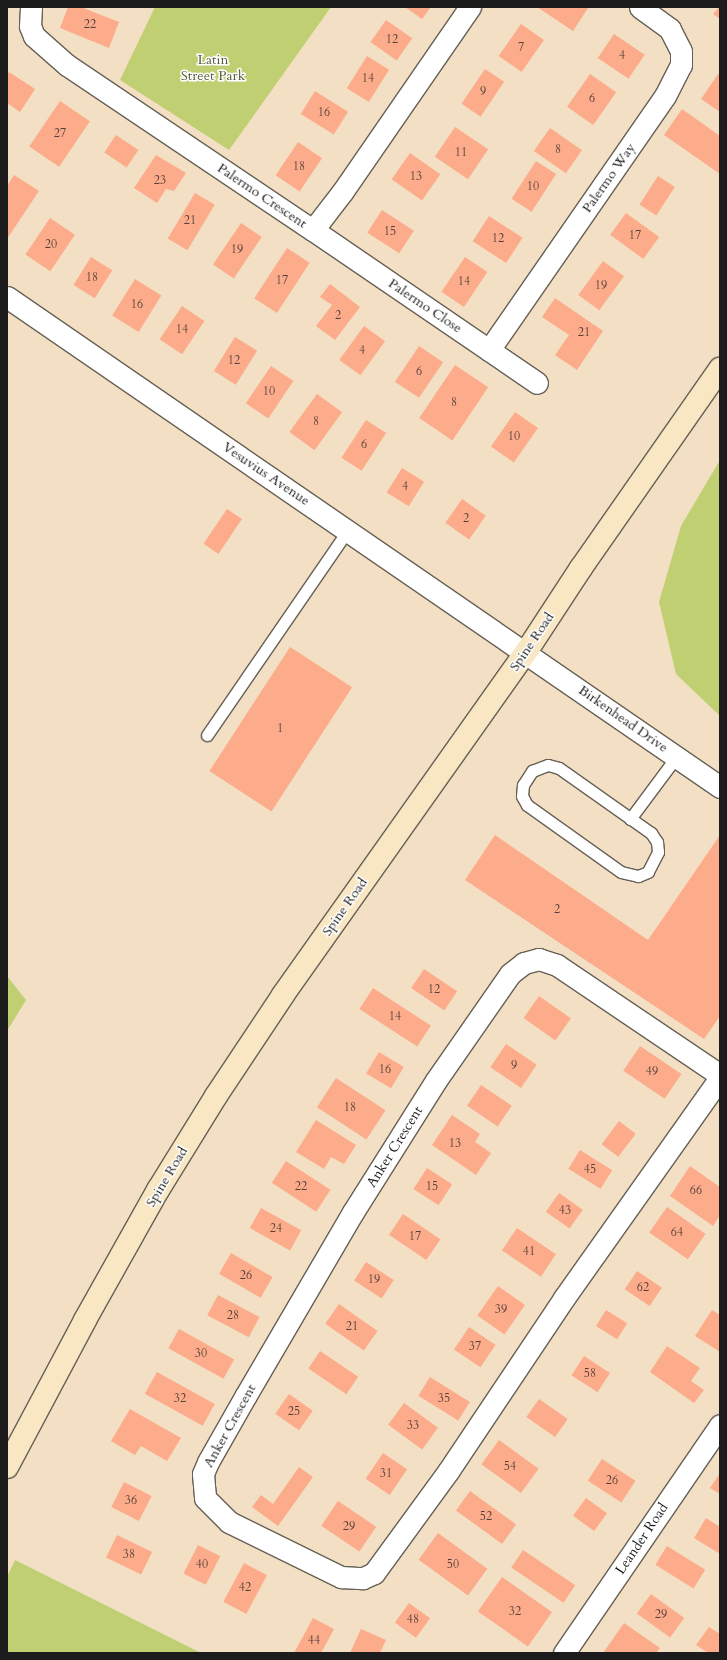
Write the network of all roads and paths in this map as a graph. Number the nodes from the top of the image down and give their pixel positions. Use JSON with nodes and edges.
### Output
{"nodes":[{"id":1,"x":31,"y":7,"type":"edge"},
{"id":2,"x":470,"y":7,"type":"edge"},
{"id":3,"x":640,"y":7,"type":"edge"},
{"id":4,"x":313,"y":230,"type":"junction"},
{"id":5,"x":7,"y":297,"type":"edge"},
{"id":6,"x":489,"y":350,"type":"junction"},
{"id":7,"x":720,"y":369,"type":"edge"},
{"id":8,"x":536,"y":383,"type":"dead end"},
{"id":9,"x":348,"y":530,"type":"junction"},
{"id":10,"x":526,"y":652,"type":"junction"},
{"id":11,"x":207,"y":735,"type":"dead end"},
{"id":12,"x":677,"y":756,"type":"junction"},
{"id":13,"x":720,"y":787,"type":"edge"},
{"id":14,"x":630,"y":819,"type":"junction"},
{"id":15,"x":720,"y":1076,"type":"edge"},
{"id":16,"x":720,"y":1425,"type":"edge"},
{"id":17,"x":7,"y":1467,"type":"edge"},
{"id":18,"x":564,"y":1653,"type":"edge"}],
"edges":[{"from":1,"to":4,"type":"street","name":"Palermo Crescent"},
{"from":2,"to":4,"type":"street","name":"Palermo Crescent"},
{"from":3,"to":6,"type":"street","name":"Palermo Way"},
{"from":4,"to":6,"type":"street","name":"Palermo Close"},
{"from":5,"to":9,"type":"street","name":"Vesuvius Avenue"},
{"from":6,"to":8,"type":"street","name":"Palermo Close"},
{"from":7,"to":10,"type":"main road","name":"Spine Road"},
{"from":9,"to":10,"type":"street","name":"Vesuvius Avenue"},
{"from":9,"to":11,"type":"lane"},
{"from":10,"to":12,"type":"street","name":"Birkenhead Drive"},
{"from":10,"to":17,"type":"main road","name":"Spine Road"},
{"from":12,"to":13,"type":"street","name":"Birkenhead Drive"},
{"from":12,"to":14,"type":"lane"},
{"from":14,"to":14,"type":"lane"},
{"from":15,"to":15,"type":"street","name":"Anker Crescent"},
{"from":16,"to":18,"type":"street","name":"Leander Road"}]}
